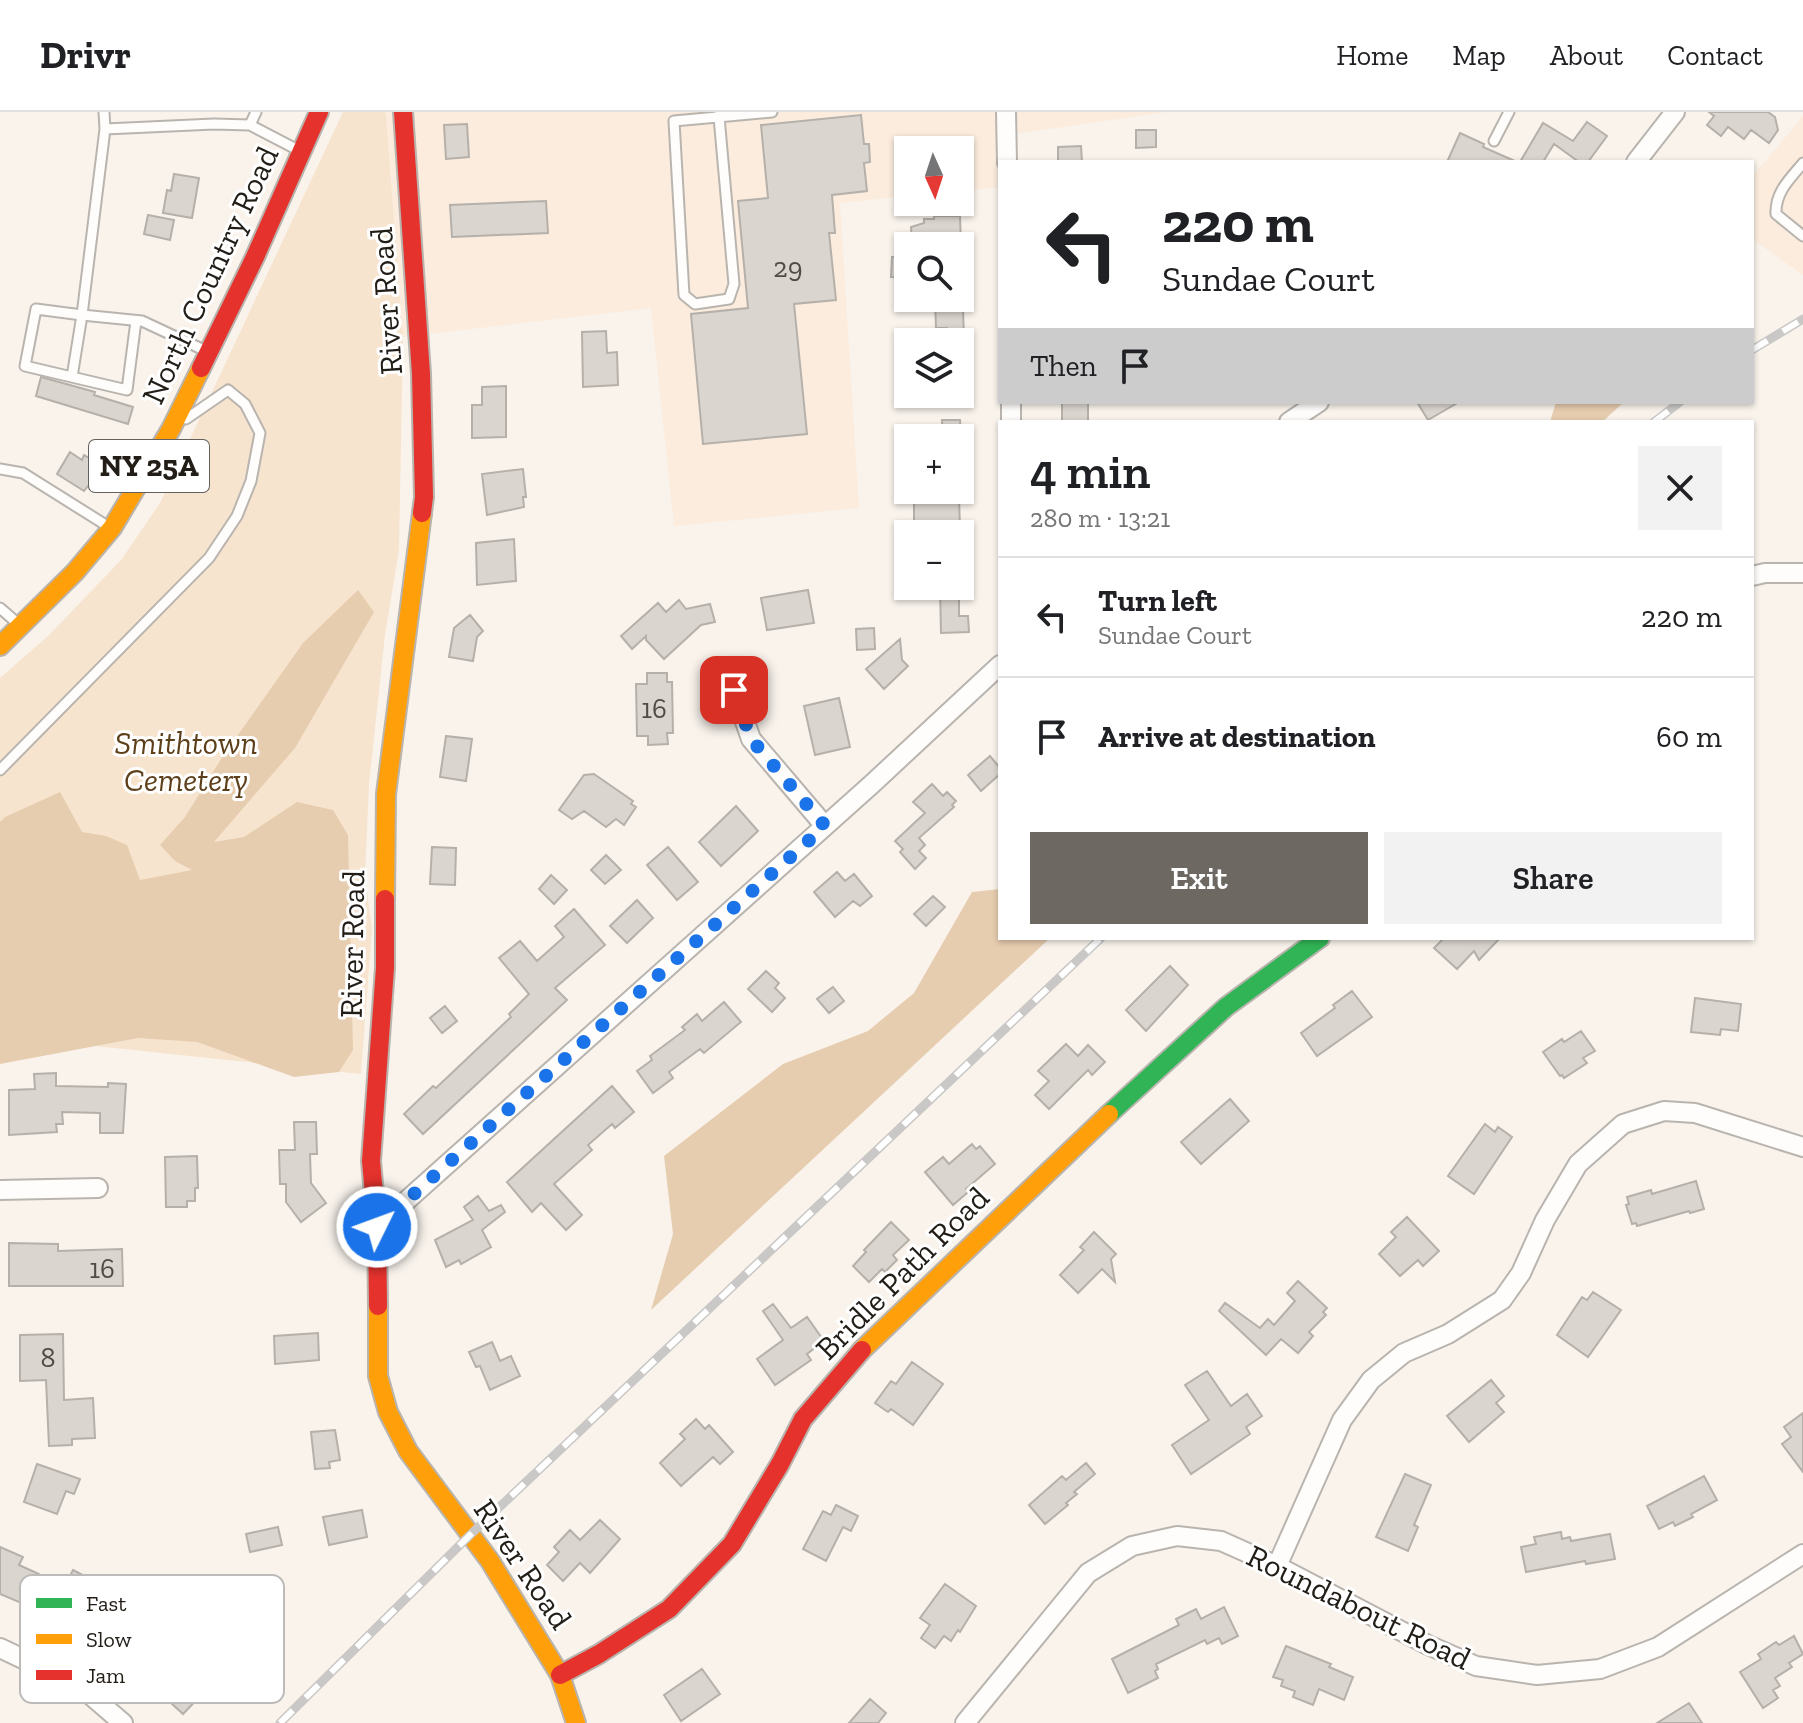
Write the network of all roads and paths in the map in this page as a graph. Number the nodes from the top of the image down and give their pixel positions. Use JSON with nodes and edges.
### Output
{"nodes":[{"id":1,"x":104,"y":112,"type":"edge"},
{"id":2,"x":256,"y":112,"type":"edge"},
{"id":3,"x":319,"y":112,"type":"edge"},
{"id":4,"x":403,"y":112,"type":"edge"},
{"id":5,"x":772,"y":112,"type":"edge"},
{"id":6,"x":1006,"y":112,"type":"edge"},
{"id":7,"x":1509,"y":112,"type":"edge"},
{"id":8,"x":1675,"y":112,"type":"edge"},
{"id":9,"x":720,"y":115,"type":"edge"},
{"id":10,"x":674,"y":117,"type":"edge"},
{"id":11,"x":250,"y":125,"type":"junction"},
{"id":12,"x":105,"y":129,"type":"junction"},
{"id":13,"x":1494,"y":141,"type":"dead end"},
{"id":14,"x":301,"y":151,"type":"junction"},
{"id":15,"x":1007,"y":160,"type":"edge"},
{"id":16,"x":1638,"y":160,"type":"edge"},
{"id":17,"x":1803,"y":163,"type":"edge"},
{"id":18,"x":1803,"y":236,"type":"edge"},
{"id":19,"x":82,"y":315,"type":"junction"},
{"id":20,"x":136,"y":321,"type":"junction"},
{"id":21,"x":209,"y":353,"type":"junction"},
{"id":22,"x":72,"y":377,"type":"junction"},
{"id":23,"x":1316,"y":404,"type":"edge"},
{"id":24,"x":1292,"y":420,"type":"edge"},
{"id":25,"x":171,"y":429,"type":"junction"},
{"id":26,"x":0,"y":469,"type":"edge"},
{"id":27,"x":112,"y":528,"type":"junction"},
{"id":28,"x":1803,"y":573,"type":"edge"},
{"id":29,"x":1754,"y":576,"type":"edge"},
{"id":30,"x":0,"y":608,"type":"edge"},
{"id":31,"x":21,"y":626,"type":"junction"},
{"id":32,"x":0,"y":646,"type":"edge"},
{"id":33,"x":998,"y":667,"type":"edge"},
{"id":34,"x":734,"y":690,"type":"dead end"},
{"id":35,"x":0,"y":770,"type":"edge"},
{"id":36,"x":825,"y":826,"type":"junction"},
{"id":37,"x":1317,"y":940,"type":"edge"},
{"id":38,"x":1803,"y":1147,"type":"edge"},
{"id":39,"x":98,"y":1188,"type":"dead end"},
{"id":40,"x":0,"y":1190,"type":"edge"},
{"id":41,"x":377,"y":1227,"type":"junction"},
{"id":42,"x":1803,"y":1554,"type":"edge"},
{"id":43,"x":1277,"y":1566,"type":"junction"},
{"id":44,"x":0,"y":1648,"type":"edge"},
{"id":45,"x":20,"y":1658,"type":"edge"},
{"id":46,"x":560,"y":1675,"type":"junction"},
{"id":47,"x":100,"y":1703,"type":"edge"},
{"id":48,"x":123,"y":1723,"type":"edge"},
{"id":49,"x":576,"y":1723,"type":"edge"},
{"id":50,"x":965,"y":1723,"type":"edge"}],
"edges":[{"from":1,"to":12,"type":"lane"},
{"from":2,"to":11,"type":"lane"},
{"from":3,"to":14,"type":"street","name":"North Country Road","number":"NY 25A"},
{"from":4,"to":41,"type":"street","name":"River Road"},
{"from":5,"to":9,"type":"lane"},
{"from":6,"to":15,"type":"street"},
{"from":7,"to":13,"type":"lane"},
{"from":8,"to":16,"type":"street"},
{"from":9,"to":10,"type":"lane"},
{"from":9,"to":10,"type":"lane"},
{"from":11,"to":12,"type":"lane"},
{"from":11,"to":14,"type":"lane"},
{"from":12,"to":19,"type":"lane"},
{"from":14,"to":21,"type":"street","name":"North Country Road","number":"NY 25A"},
{"from":17,"to":18,"type":"lane"},
{"from":19,"to":20,"type":"lane"},
{"from":19,"to":22,"type":"lane"},
{"from":19,"to":22,"type":"lane"},
{"from":20,"to":21,"type":"lane"},
{"from":20,"to":22,"type":"lane"},
{"from":21,"to":25,"type":"street","name":"North Country Road","number":"NY 25A"},
{"from":23,"to":24,"type":"street"},
{"from":25,"to":27,"type":"street","name":"North Country Road","number":"NY 25A"},
{"from":25,"to":35,"type":"lane"},
{"from":26,"to":27,"type":"lane"},
{"from":27,"to":31,"type":"street","name":"North Country Road","number":"NY 25A"},
{"from":28,"to":29,"type":"street"},
{"from":30,"to":31,"type":"lane"},
{"from":31,"to":32,"type":"street","name":"North Country Road","number":"NY 25A"},
{"from":33,"to":36,"type":"street"},
{"from":34,"to":36,"type":"street"},
{"from":36,"to":41,"type":"street"},
{"from":37,"to":46,"type":"street","name":"Bridle Path Road"},
{"from":38,"to":43,"type":"street"},
{"from":39,"to":40,"type":"street"},
{"from":41,"to":46,"type":"street","name":"River Road"},
{"from":42,"to":43,"type":"street","name":"Roundabout Road"},
{"from":43,"to":50,"type":"street","name":"Roundabout Road"},
{"from":44,"to":45,"type":"street"},
{"from":46,"to":49,"type":"street","name":"River Road"},
{"from":47,"to":48,"type":"street"}]}
